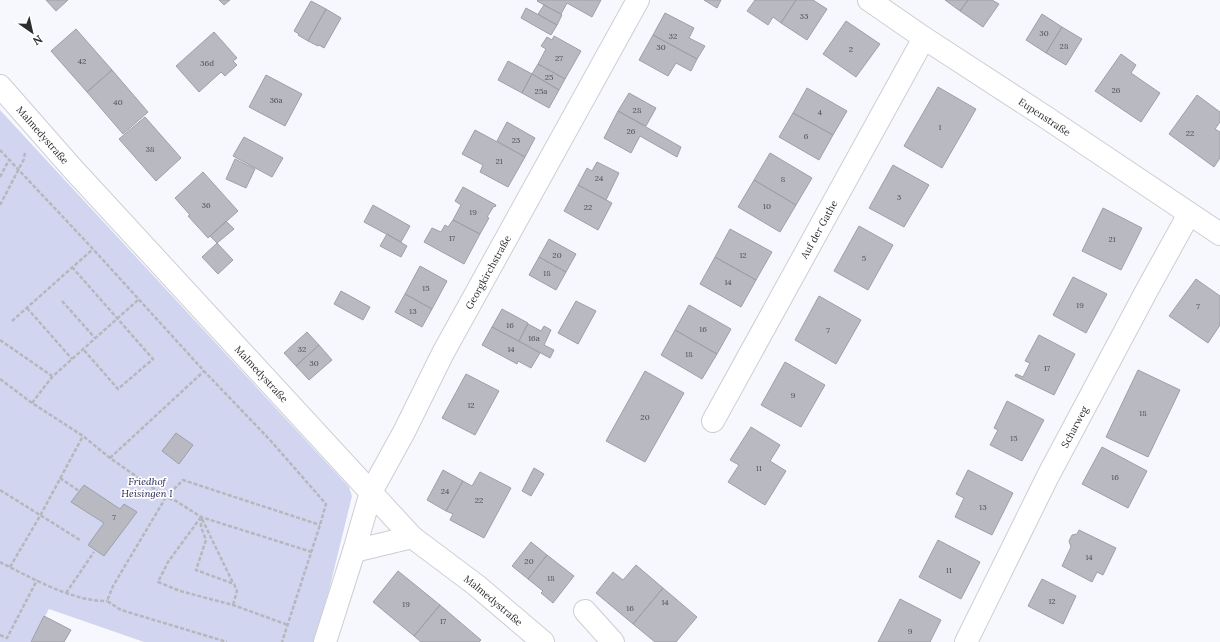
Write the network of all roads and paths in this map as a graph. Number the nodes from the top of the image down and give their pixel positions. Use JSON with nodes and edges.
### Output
{"nodes":[{"id":1,"x":638,"y":0,"type":"edge"},
{"id":2,"x":869,"y":0,"type":"edge"},
{"id":3,"x":924,"y":38,"type":"junction"},
{"id":4,"x":0,"y":86,"type":"edge"},
{"id":5,"x":31,"y":122,"type":"junction"},
{"id":6,"x":0,"y":150,"type":"edge"},
{"id":7,"x":9,"y":160,"type":"junction"},
{"id":8,"x":18,"y":170,"type":"junction"},
{"id":9,"x":0,"y":177,"type":"edge"},
{"id":10,"x":0,"y":205,"type":"edge"},
{"id":11,"x":1189,"y":214,"type":"junction"},
{"id":12,"x":1220,"y":234,"type":"edge"},
{"id":13,"x":93,"y":249,"type":"junction"},
{"id":14,"x":72,"y":267,"type":"junction"},
{"id":15,"x":138,"y":300,"type":"junction"},
{"id":16,"x":62,"y":301,"type":"dead end"},
{"id":17,"x":26,"y":308,"type":"junction"},
{"id":18,"x":117,"y":319,"type":"junction"},
{"id":19,"x":12,"y":321,"type":"dead end"},
{"id":20,"x":95,"y":338,"type":"junction"},
{"id":21,"x":0,"y":340,"type":"edge"},
{"id":22,"x":83,"y":349,"type":"junction"},
{"id":23,"x":72,"y":359,"type":"junction"},
{"id":24,"x":204,"y":371,"type":"junction"},
{"id":25,"x":52,"y":376,"type":"junction"},
{"id":26,"x":0,"y":379,"type":"edge"},
{"id":27,"x":32,"y":403,"type":"junction"},
{"id":28,"x":713,"y":420,"type":"dead end"},
{"id":29,"x":83,"y":436,"type":"junction"},
{"id":30,"x":110,"y":458,"type":"junction"},
{"id":31,"x":60,"y":478,"type":"junction"},
{"id":32,"x":0,"y":490,"type":"edge"},
{"id":33,"x":79,"y":491,"type":"dead end"},
{"id":34,"x":371,"y":492,"type":"junction"},
{"id":35,"x":166,"y":498,"type":"junction"},
{"id":36,"x":40,"y":516,"type":"junction"},
{"id":37,"x":201,"y":517,"type":"junction"},
{"id":38,"x":320,"y":525,"type":"junction"},
{"id":39,"x":412,"y":536,"type":"junction"},
{"id":40,"x":80,"y":540,"type":"dead end"},
{"id":41,"x":354,"y":551,"type":"junction"},
{"id":42,"x":94,"y":552,"type":"dead end"},
{"id":43,"x":312,"y":552,"type":"junction"},
{"id":44,"x":0,"y":562,"type":"edge"},
{"id":45,"x":10,"y":567,"type":"junction"},
{"id":46,"x":36,"y":580,"type":"junction"},
{"id":47,"x":234,"y":584,"type":"junction"},
{"id":48,"x":66,"y":593,"type":"junction"},
{"id":49,"x":107,"y":601,"type":"junction"},
{"id":50,"x":233,"y":605,"type":"junction"},
{"id":51,"x":585,"y":611,"type":"dead end"},
{"id":52,"x":288,"y":625,"type":"junction"},
{"id":53,"x":0,"y":635,"type":"edge"},
{"id":54,"x":227,"y":642,"type":"edge"},
{"id":55,"x":282,"y":642,"type":"edge"},
{"id":56,"x":325,"y":642,"type":"edge"},
{"id":57,"x":543,"y":642,"type":"edge"},
{"id":58,"x":613,"y":642,"type":"edge"},
{"id":59,"x":966,"y":642,"type":"edge"}],
"edges":[{"from":1,"to":34,"type":"street","name":"Georgkirchstraße"},
{"from":2,"to":3,"type":"street","name":"Eupenstraße"},
{"from":3,"to":11,"type":"street","name":"Eupenstraße"},
{"from":3,"to":28,"type":"street","name":"Auf der Gathe"},
{"from":4,"to":5,"type":"street","name":"Malmedystraße"},
{"from":5,"to":8,"type":"path"},
{"from":5,"to":34,"type":"street","name":"Malmedystraße"},
{"from":6,"to":7,"type":"path"},
{"from":7,"to":8,"type":"path"},
{"from":7,"to":9,"type":"path"},
{"from":8,"to":10,"type":"path"},
{"from":8,"to":13,"type":"path"},
{"from":11,"to":12,"type":"street","name":"Eupenstraße"},
{"from":11,"to":59,"type":"street","name":"Scharweg"},
{"from":13,"to":14,"type":"path"},
{"from":13,"to":15,"type":"path"},
{"from":14,"to":17,"type":"path"},
{"from":14,"to":18,"type":"path"},
{"from":15,"to":18,"type":"path"},
{"from":15,"to":24,"type":"path"},
{"from":16,"to":20,"type":"path"},
{"from":17,"to":19,"type":"path"},
{"from":17,"to":23,"type":"path"},
{"from":18,"to":20,"type":"path"},
{"from":18,"to":22,"type":"path"},
{"from":20,"to":22,"type":"path"},
{"from":21,"to":25,"type":"path"},
{"from":22,"to":23,"type":"path"},
{"from":23,"to":25,"type":"path"},
{"from":24,"to":30,"type":"path"},
{"from":24,"to":38,"type":"path"},
{"from":25,"to":27,"type":"path"},
{"from":26,"to":27,"type":"path"},
{"from":27,"to":29,"type":"path"},
{"from":29,"to":30,"type":"path"},
{"from":29,"to":31,"type":"path"},
{"from":30,"to":35,"type":"path"},
{"from":31,"to":33,"type":"path"},
{"from":31,"to":36,"type":"path"},
{"from":32,"to":36,"type":"path"},
{"from":34,"to":39,"type":"street","name":"Malmedystraße"},
{"from":34,"to":41,"type":"street","name":"Georgkirchstraße"},
{"from":35,"to":37,"type":"path"},
{"from":35,"to":38,"type":"path"},
{"from":35,"to":49,"type":"path"},
{"from":36,"to":40,"type":"path"},
{"from":36,"to":45,"type":"path"},
{"from":37,"to":43,"type":"path"},
{"from":37,"to":47,"type":"path"},
{"from":37,"to":47,"type":"path"},
{"from":37,"to":50,"type":"path"},
{"from":38,"to":43,"type":"path"},
{"from":39,"to":41,"type":"street"},
{"from":39,"to":57,"type":"street","name":"Malmedystraße"},
{"from":41,"to":56,"type":"street","name":"Georgkirchstraße"},
{"from":42,"to":48,"type":"path"},
{"from":43,"to":52,"type":"path"},
{"from":44,"to":45,"type":"path"},
{"from":45,"to":46,"type":"path"},
{"from":46,"to":48,"type":"path"},
{"from":46,"to":53,"type":"path"},
{"from":47,"to":50,"type":"path"},
{"from":48,"to":49,"type":"path"},
{"from":49,"to":54,"type":"path"},
{"from":50,"to":52,"type":"path"},
{"from":51,"to":58,"type":"street"},
{"from":52,"to":55,"type":"path"}]}
